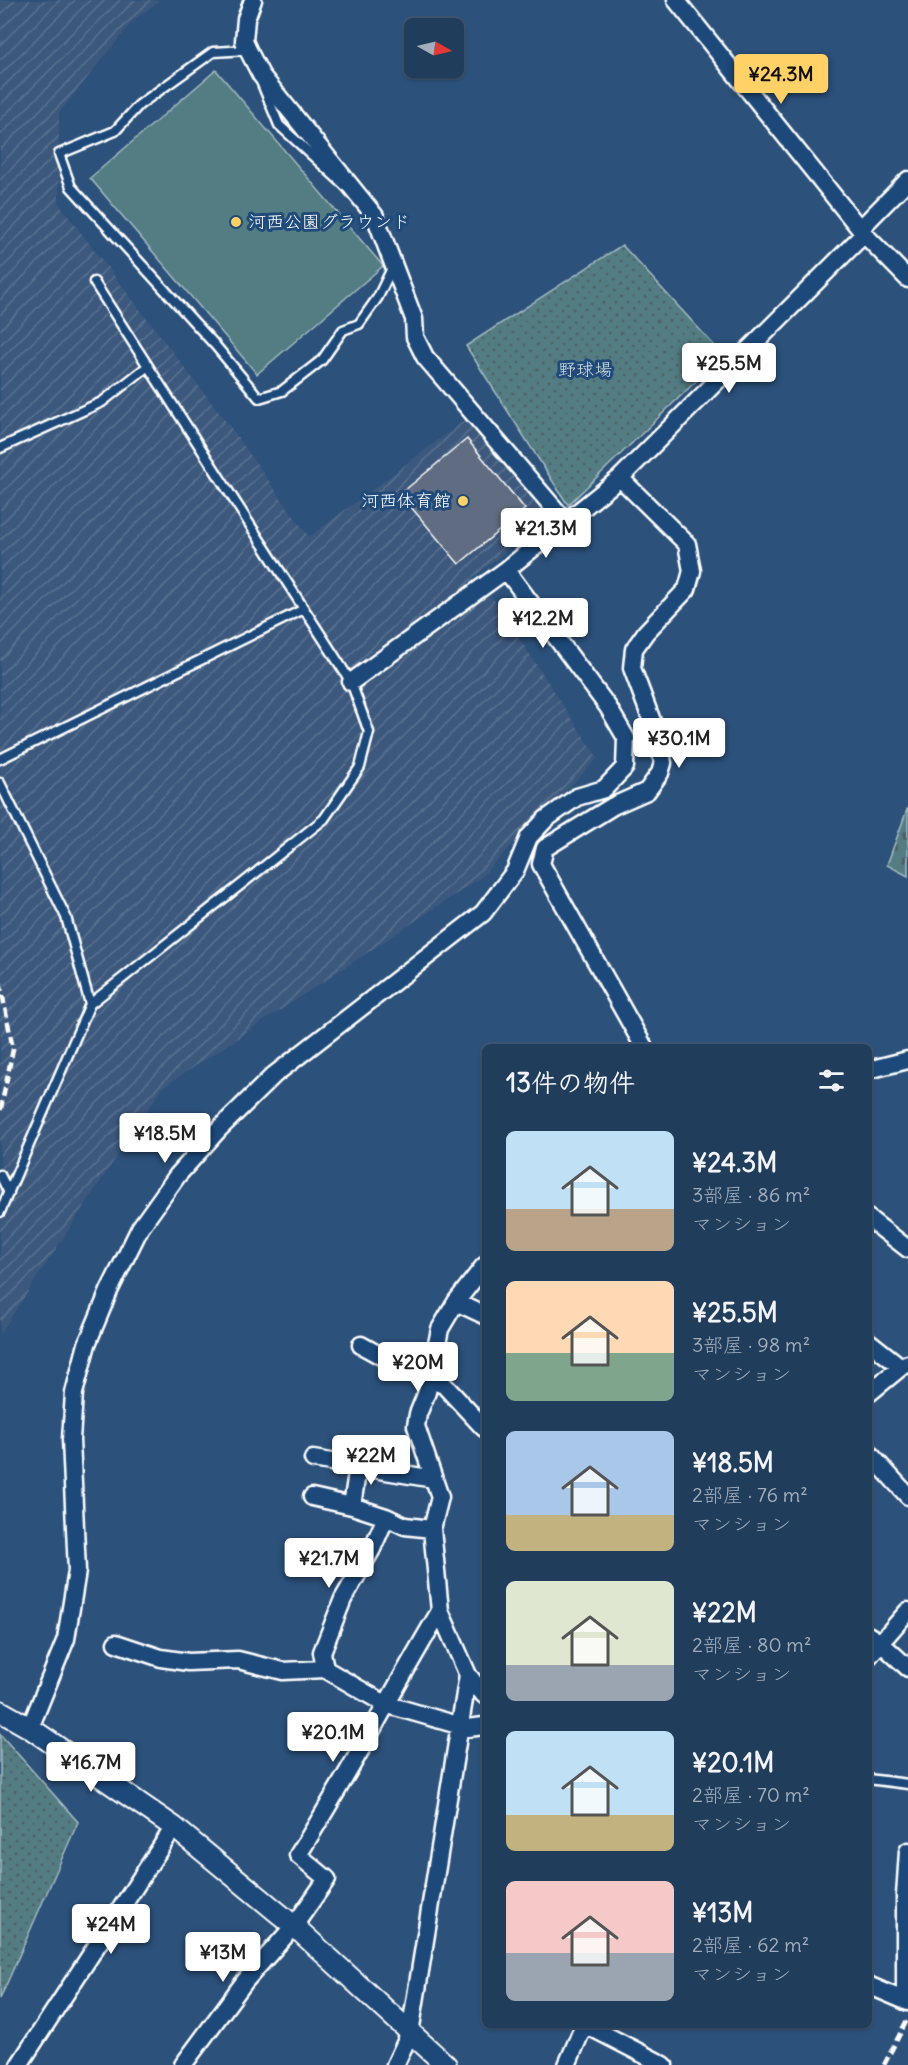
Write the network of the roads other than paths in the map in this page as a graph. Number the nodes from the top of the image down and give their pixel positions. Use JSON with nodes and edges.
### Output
{"nodes":[{"id":1,"x":253,"y":0,"type":"edge"},
{"id":2,"x":676,"y":0,"type":"edge"},
{"id":3,"x":248,"y":50,"type":"junction"},
{"id":4,"x":908,"y":180,"type":"edge"},
{"id":5,"x":862,"y":232,"type":"junction"},
{"id":6,"x":394,"y":264,"type":"junction"},
{"id":7,"x":908,"y":279,"type":"edge"},
{"id":8,"x":94,"y":282,"type":"dead end"},
{"id":9,"x":148,"y":366,"type":"junction"},
{"id":10,"x":0,"y":448,"type":"edge"},
{"id":11,"x":620,"y":478,"type":"junction"},
{"id":12,"x":565,"y":521,"type":"junction"},
{"id":13,"x":506,"y":570,"type":"junction"},
{"id":14,"x":304,"y":609,"type":"junction"},
{"id":15,"x":351,"y":682,"type":"junction"},
{"id":16,"x":0,"y":759,"type":"edge"},
{"id":17,"x":0,"y":783,"type":"edge"},
{"id":18,"x":604,"y":789,"type":"junction"},
{"id":19,"x":613,"y":806,"type":"junction"},
{"id":20,"x":90,"y":1004,"type":"junction"},
{"id":21,"x":642,"y":1044,"type":"edge"},
{"id":22,"x":908,"y":1060,"type":"edge"},
{"id":23,"x":872,"y":1069,"type":"edge"},
{"id":24,"x":0,"y":1175,"type":"edge"},
{"id":25,"x":9,"y":1193,"type":"junction"},
{"id":26,"x":0,"y":1212,"type":"edge"},
{"id":27,"x":872,"y":1221,"type":"edge"},
{"id":28,"x":908,"y":1249,"type":"edge"},
{"id":29,"x":482,"y":1269,"type":"edge"},
{"id":30,"x":456,"y":1302,"type":"junction"},
{"id":31,"x":482,"y":1314,"type":"edge"},
{"id":32,"x":872,"y":1344,"type":"edge"},
{"id":33,"x":361,"y":1345,"type":"dead end"},
{"id":34,"x":904,"y":1365,"type":"edge"},
{"id":35,"x":430,"y":1378,"type":"junction"},
{"id":36,"x":872,"y":1391,"type":"edge"},
{"id":37,"x":482,"y":1426,"type":"edge"},
{"id":38,"x":872,"y":1456,"type":"edge"},
{"id":39,"x":313,"y":1459,"type":"dead end"},
{"id":40,"x":358,"y":1466,"type":"junction"},
{"id":41,"x":434,"y":1479,"type":"junction"},
{"id":42,"x":908,"y":1496,"type":"edge"},
{"id":43,"x":312,"y":1497,"type":"dead end"},
{"id":44,"x":352,"y":1506,"type":"junction"},
{"id":45,"x":386,"y":1517,"type":"junction"},
{"id":46,"x":432,"y":1529,"type":"junction"},
{"id":47,"x":440,"y":1611,"type":"junction"},
{"id":48,"x":908,"y":1611,"type":"edge"},
{"id":49,"x":875,"y":1639,"type":"edge"},
{"id":50,"x":116,"y":1643,"type":"dead end"},
{"id":51,"x":908,"y":1668,"type":"edge"},
{"id":52,"x":326,"y":1669,"type":"junction"},
{"id":53,"x":468,"y":1675,"type":"junction"},
{"id":54,"x":482,"y":1692,"type":"edge"},
{"id":55,"x":385,"y":1704,"type":"junction"},
{"id":56,"x":0,"y":1711,"type":"edge"},
{"id":57,"x":460,"y":1726,"type":"junction"},
{"id":58,"x":482,"y":1726,"type":"edge"},
{"id":59,"x":30,"y":1728,"type":"junction"},
{"id":60,"x":872,"y":1780,"type":"edge"},
{"id":61,"x":908,"y":1785,"type":"edge"},
{"id":62,"x":174,"y":1827,"type":"junction"},
{"id":63,"x":908,"y":1851,"type":"edge"},
{"id":64,"x":294,"y":1926,"type":"junction"},
{"id":65,"x":872,"y":1987,"type":"edge"},
{"id":66,"x":907,"y":2001,"type":"edge"},
{"id":67,"x":584,"y":2028,"type":"edge"},
{"id":68,"x":591,"y":2028,"type":"edge"},
{"id":69,"x":410,"y":2033,"type":"junction"},
{"id":70,"x":19,"y":2065,"type":"edge"},
{"id":71,"x":183,"y":2065,"type":"edge"},
{"id":72,"x":394,"y":2065,"type":"edge"},
{"id":73,"x":446,"y":2065,"type":"edge"},
{"id":74,"x":567,"y":2065,"type":"edge"},
{"id":75,"x":664,"y":2065,"type":"edge"}],
"edges":[{"from":1,"to":3,"type":"street"},
{"from":2,"to":5,"type":"street"},
{"from":3,"to":6,"type":"street"},
{"from":3,"to":6,"type":"lane"},
{"from":4,"to":5,"type":"street"},
{"from":5,"to":7,"type":"street"},
{"from":5,"to":11,"type":"street"},
{"from":6,"to":12,"type":"street"},
{"from":8,"to":9,"type":"lane"},
{"from":9,"to":10,"type":"lane"},
{"from":9,"to":14,"type":"lane"},
{"from":11,"to":12,"type":"street"},
{"from":11,"to":19,"type":"street"},
{"from":12,"to":13,"type":"street"},
{"from":13,"to":15,"type":"street"},
{"from":13,"to":18,"type":"street"},
{"from":14,"to":15,"type":"lane"},
{"from":14,"to":16,"type":"lane"},
{"from":15,"to":20,"type":"lane"},
{"from":17,"to":20,"type":"lane"},
{"from":18,"to":19,"type":"street"},
{"from":18,"to":59,"type":"street"},
{"from":19,"to":21,"type":"street"},
{"from":20,"to":25,"type":"lane"},
{"from":22,"to":23,"type":"street"},
{"from":24,"to":25,"type":"lane"},
{"from":25,"to":26,"type":"lane"},
{"from":27,"to":28,"type":"street"},
{"from":29,"to":30,"type":"street"},
{"from":30,"to":31,"type":"street"},
{"from":30,"to":35,"type":"street"},
{"from":32,"to":34,"type":"street"},
{"from":33,"to":35,"type":"street"},
{"from":34,"to":36,"type":"street"},
{"from":35,"to":37,"type":"street"},
{"from":35,"to":41,"type":"street"},
{"from":38,"to":42,"type":"street"},
{"from":39,"to":40,"type":"street"},
{"from":40,"to":41,"type":"street"},
{"from":40,"to":44,"type":"street"},
{"from":41,"to":46,"type":"street"},
{"from":43,"to":44,"type":"street"},
{"from":44,"to":45,"type":"street"},
{"from":45,"to":46,"type":"street"},
{"from":45,"to":52,"type":"street"},
{"from":46,"to":47,"type":"street"},
{"from":47,"to":53,"type":"street"},
{"from":47,"to":55,"type":"street"},
{"from":48,"to":49,"type":"street"},
{"from":49,"to":51,"type":"street"},
{"from":50,"to":52,"type":"street"},
{"from":52,"to":55,"type":"street"},
{"from":53,"to":54,"type":"street"},
{"from":53,"to":57,"type":"street"},
{"from":55,"to":57,"type":"street"},
{"from":55,"to":64,"type":"street"},
{"from":56,"to":59,"type":"street"},
{"from":57,"to":58,"type":"street"},
{"from":57,"to":69,"type":"street"},
{"from":59,"to":62,"type":"street"},
{"from":60,"to":61,"type":"lane"},
{"from":62,"to":64,"type":"street"},
{"from":62,"to":70,"type":"street"},
{"from":63,"to":66,"type":"street"},
{"from":64,"to":69,"type":"street"},
{"from":64,"to":71,"type":"street"},
{"from":65,"to":66,"type":"street"},
{"from":67,"to":74,"type":"street"},
{"from":68,"to":75,"type":"street"},
{"from":69,"to":72,"type":"street"},
{"from":69,"to":73,"type":"street"}]}
